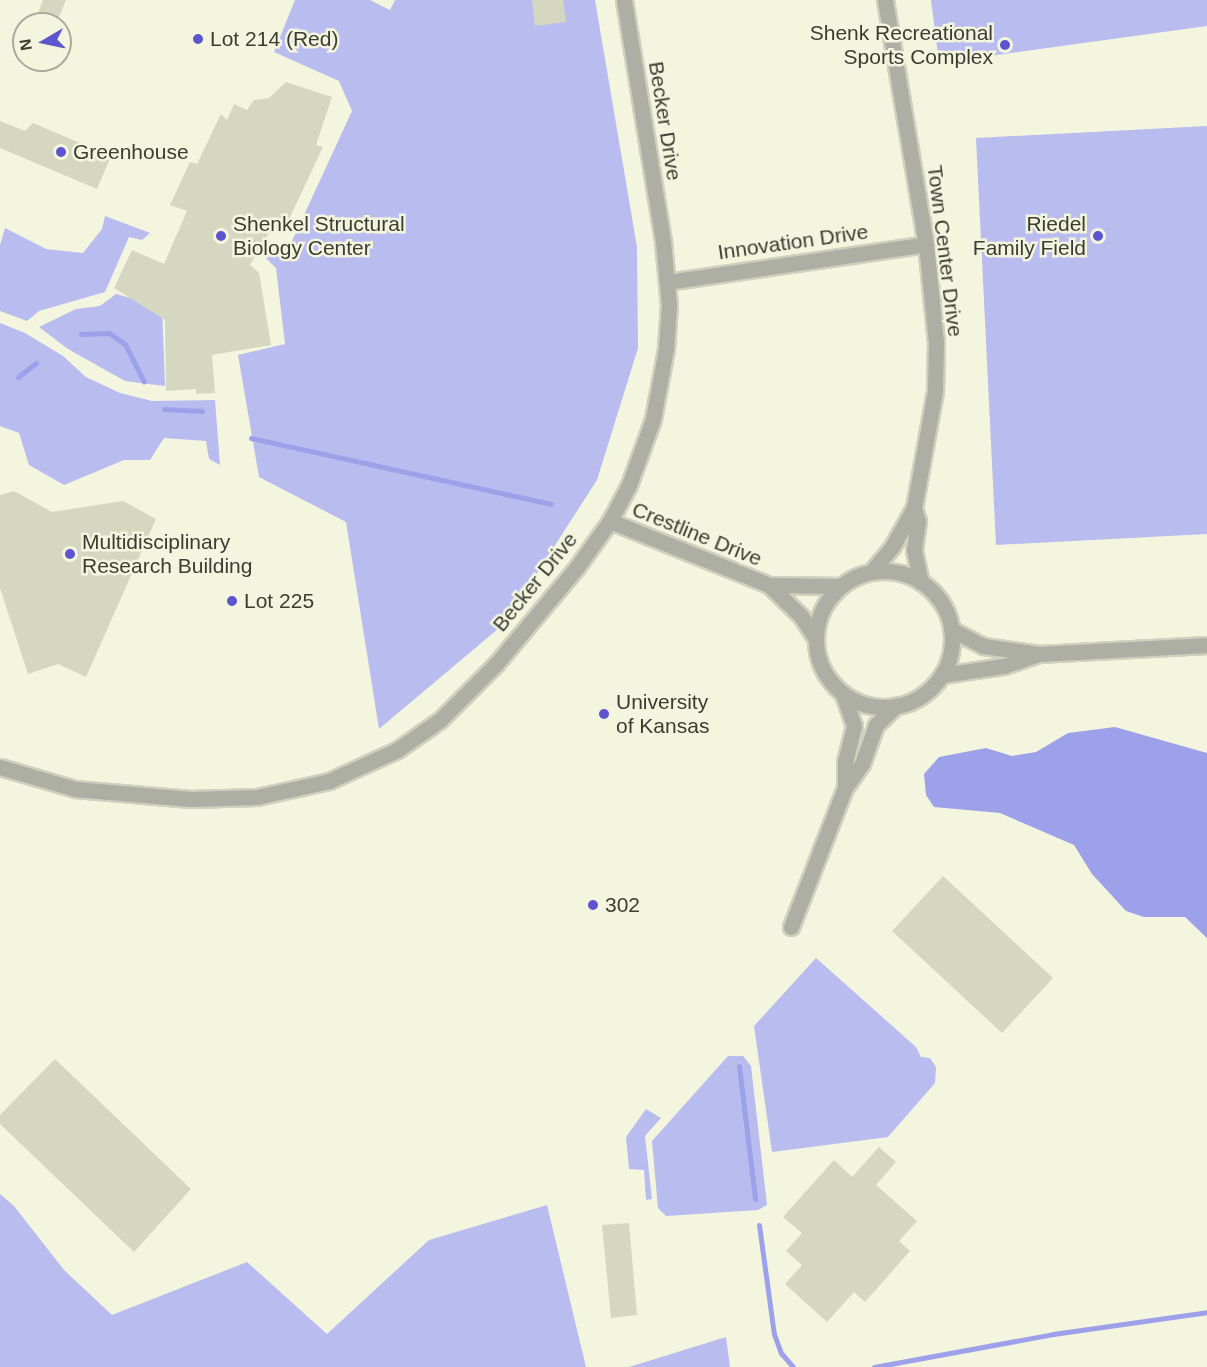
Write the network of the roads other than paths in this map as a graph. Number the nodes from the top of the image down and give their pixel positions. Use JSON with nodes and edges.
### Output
{"nodes":[{"id":1,"x":624,"y":0,"type":"edge"},
{"id":2,"x":885,"y":0,"type":"edge"},
{"id":3,"x":926,"y":244,"type":"junction"},
{"id":4,"x":668,"y":282,"type":"junction"},
{"id":5,"x":914,"y":508,"type":"junction"},
{"id":6,"x":610,"y":521,"type":"junction"},
{"id":7,"x":871,"y":572,"type":"junction"},
{"id":8,"x":921,"y":582,"type":"junction"},
{"id":9,"x":769,"y":585,"type":"junction"},
{"id":10,"x":841,"y":586,"type":"junction"},
{"id":11,"x":952,"y":630,"type":"junction"},
{"id":12,"x":816,"y":639,"type":"junction"},
{"id":13,"x":1207,"y":645,"type":"edge"},
{"id":14,"x":1039,"y":654,"type":"junction"},
{"id":15,"x":942,"y":675,"type":"junction"},
{"id":16,"x":843,"y":694,"type":"junction"},
{"id":17,"x":896,"y":706,"type":"junction"},
{"id":18,"x":0,"y":767,"type":"edge"},
{"id":19,"x":845,"y":788,"type":"junction"},
{"id":20,"x":791,"y":927,"type":"dead end"}],
"edges":[{"from":1,"to":4,"type":"street","name":"Becker Drive"},
{"from":2,"to":3,"type":"street","name":"Town Center Drive"},
{"from":3,"to":4,"type":"street","name":"Innovation Drive"},
{"from":3,"to":5,"type":"street","name":"Town Center Drive"},
{"from":4,"to":6,"type":"street","name":"Becker Drive"},
{"from":5,"to":7,"type":"street","name":"Town Center Drive"},
{"from":5,"to":8,"type":"street","name":"Town Center Drive"},
{"from":6,"to":9,"type":"street","name":"Crestline Drive"},
{"from":6,"to":18,"type":"street","name":"Becker Drive"},
{"from":7,"to":8,"type":"street"},
{"from":7,"to":10,"type":"street"},
{"from":8,"to":11,"type":"street"},
{"from":9,"to":10,"type":"street","name":"Crestline Drive"},
{"from":9,"to":12,"type":"street","name":"Crestline Drive"},
{"from":10,"to":12,"type":"street"},
{"from":11,"to":14,"type":"street"},
{"from":11,"to":15,"type":"street"},
{"from":12,"to":16,"type":"street"},
{"from":13,"to":14,"type":"street"},
{"from":14,"to":15,"type":"street"},
{"from":15,"to":17,"type":"street"},
{"from":16,"to":17,"type":"street"},
{"from":16,"to":19,"type":"street"},
{"from":17,"to":19,"type":"street"},
{"from":19,"to":20,"type":"street"}]}
